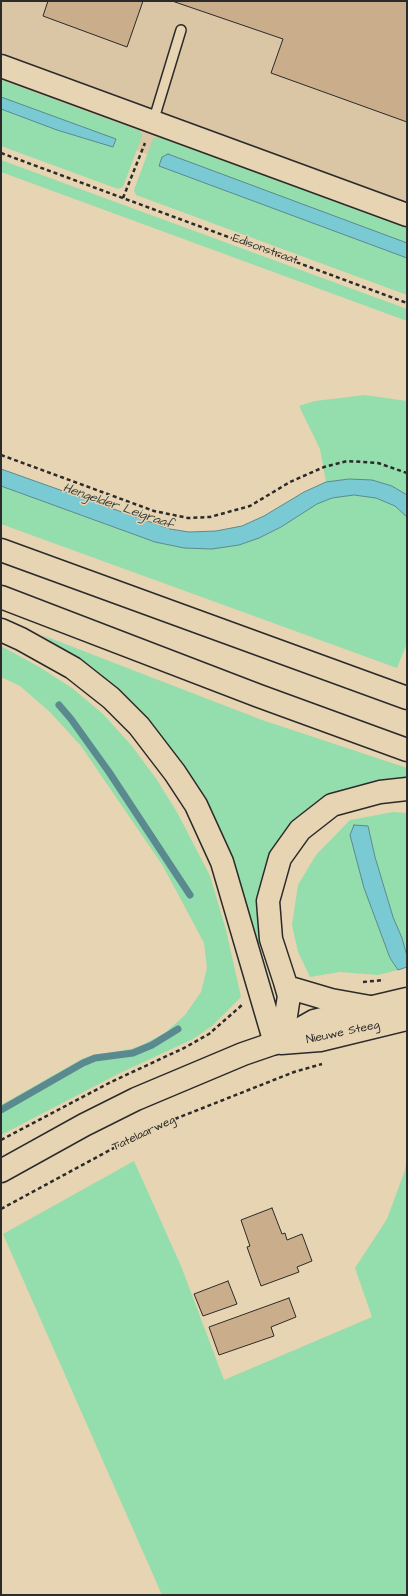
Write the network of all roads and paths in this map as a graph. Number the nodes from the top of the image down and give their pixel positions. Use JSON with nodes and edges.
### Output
{"nodes":[{"id":1,"x":181,"y":30,"type":"dead end"},
{"id":2,"x":1,"y":66,"type":"edge"},
{"id":3,"x":153,"y":122,"type":"junction"},
{"id":4,"x":1,"y":153,"type":"edge"},
{"id":5,"x":124,"y":198,"type":"junction"},
{"id":6,"x":407,"y":215,"type":"edge"},
{"id":7,"x":407,"y":303,"type":"edge"},
{"id":8,"x":1,"y":455,"type":"edge"},
{"id":9,"x":407,"y":473,"type":"edge"},
{"id":10,"x":1,"y":550,"type":"edge"},
{"id":11,"x":1,"y":597,"type":"edge"},
{"id":12,"x":1,"y":630,"type":"edge"},
{"id":13,"x":407,"y":698,"type":"edge"},
{"id":14,"x":407,"y":750,"type":"edge"},
{"id":15,"x":407,"y":789,"type":"edge"},
{"id":16,"x":287,"y":987,"type":"junction"},
{"id":17,"x":260,"y":995,"type":"junction"},
{"id":18,"x":407,"y":999,"type":"edge"},
{"id":19,"x":370,"y":1007,"type":"junction"},
{"id":20,"x":407,"y":1019,"type":"edge"},
{"id":21,"x":275,"y":1043,"type":"junction"},
{"id":22,"x":294,"y":1072,"type":"dead end"},
{"id":23,"x":1,"y":1140,"type":"edge"},
{"id":24,"x":1,"y":1171,"type":"edge"},
{"id":25,"x":1,"y":1210,"type":"edge"}],
"edges":[{"from":1,"to":3,"type":"lane"},
{"from":2,"to":3,"type":"main road"},
{"from":3,"to":5,"type":"path"},
{"from":3,"to":6,"type":"main road"},
{"from":4,"to":5,"type":"path","name":"Edisonstraat"},
{"from":5,"to":7,"type":"path","name":"Edisonstraat"},
{"from":8,"to":9,"type":"path"},
{"from":10,"to":13,"type":"main road"},
{"from":11,"to":14,"type":"main road"},
{"from":12,"to":17,"type":"main road"},
{"from":15,"to":16,"type":"main road"},
{"from":16,"to":19,"type":"main road"},
{"from":16,"to":21,"type":"main road"},
{"from":17,"to":21,"type":"main road"},
{"from":17,"to":23,"type":"path"},
{"from":18,"to":19,"type":"main road","name":"Nieuwe Steeg"},
{"from":19,"to":21,"type":"main road","name":"Nieuwe Steeg"},
{"from":20,"to":21,"type":"main road","name":"Nieuwe Steeg"},
{"from":21,"to":24,"type":"main road"},
{"from":22,"to":25,"type":"path","name":"Tatelaarweg"}]}
